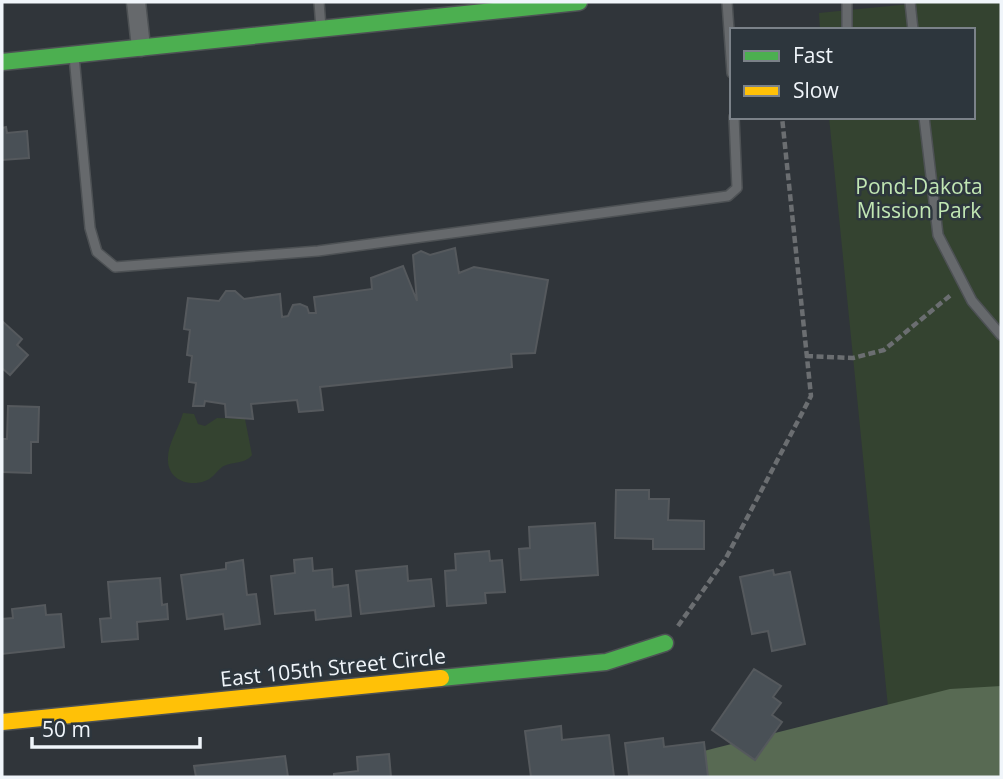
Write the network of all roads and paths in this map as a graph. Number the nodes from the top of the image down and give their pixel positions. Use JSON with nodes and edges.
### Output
{"nodes":[{"id":1,"x":136,"y":2,"type":"edge"},
{"id":2,"x":319,"y":2,"type":"edge"},
{"id":3,"x":579,"y":2,"type":"edge"},
{"id":4,"x":727,"y":2,"type":"edge"},
{"id":5,"x":847,"y":2,"type":"edge"},
{"id":6,"x":909,"y":2,"type":"edge"},
{"id":7,"x":321,"y":28,"type":"junction"},
{"id":8,"x":847,"y":28,"type":"edge"},
{"id":9,"x":913,"y":28,"type":"edge"},
{"id":10,"x":730,"y":37,"type":"edge"},
{"id":11,"x":141,"y":47,"type":"junction"},
{"id":12,"x":73,"y":54,"type":"junction"},
{"id":13,"x":2,"y":61,"type":"edge"},
{"id":14,"x":734,"y":119,"type":"edge"},
{"id":15,"x":782,"y":119,"type":"edge"},
{"id":16,"x":924,"y":119,"type":"edge"},
{"id":17,"x":964,"y":285,"type":"junction"},
{"id":18,"x":1001,"y":335,"type":"edge"},
{"id":19,"x":806,"y":356,"type":"junction"},
{"id":20,"x":665,"y":643,"type":"joint"},
{"id":21,"x":2,"y":722,"type":"edge"}],
"edges":[{"from":1,"to":11,"type":"street"},
{"from":2,"to":7,"type":"lane"},
{"from":3,"to":7,"type":"street"},
{"from":4,"to":10,"type":"lane"},
{"from":5,"to":8,"type":"lane"},
{"from":6,"to":9,"type":"lane"},
{"from":7,"to":11,"type":"street"},
{"from":11,"to":12,"type":"street"},
{"from":12,"to":13,"type":"street"},
{"from":12,"to":14,"type":"lane"},
{"from":15,"to":19,"type":"path"},
{"from":16,"to":17,"type":"lane"},
{"from":17,"to":18,"type":"lane"},
{"from":17,"to":19,"type":"path"},
{"from":19,"to":20,"type":"path"},
{"from":20,"to":21,"type":"street","name":"East 105th Street Circle"}]}
